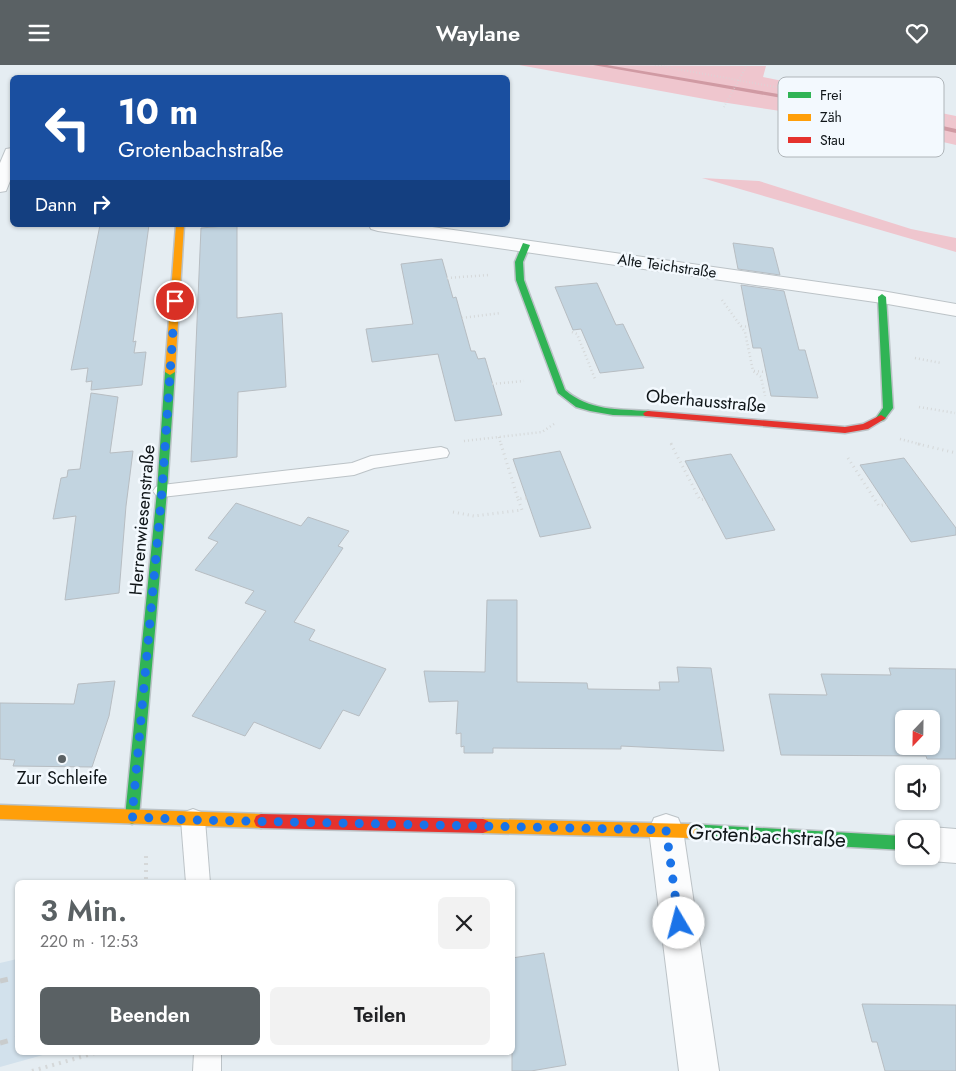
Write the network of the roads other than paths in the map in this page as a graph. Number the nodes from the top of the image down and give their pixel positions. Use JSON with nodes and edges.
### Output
{"nodes":[{"id":1,"x":10,"y":162,"type":"edge"},
{"id":2,"x":2,"y":198,"type":"edge"},
{"id":3,"x":180,"y":227,"type":"edge"},
{"id":4,"x":393,"y":227,"type":"edge"},
{"id":5,"x":526,"y":245,"type":"junction"},
{"id":6,"x":882,"y":297,"type":"junction"},
{"id":7,"x":956,"y":310,"type":"edge"},
{"id":8,"x":441,"y":453,"type":"road end"},
{"id":9,"x":162,"y":491,"type":"junction"},
{"id":10,"x":0,"y":811,"type":"edge"},
{"id":11,"x":132,"y":817,"type":"junction"},
{"id":12,"x":193,"y":820,"type":"junction"},
{"id":13,"x":666,"y":830,"type":"junction"},
{"id":14,"x":895,"y":843,"type":"edge"},
{"id":15,"x":940,"y":844,"type":"edge"},
{"id":16,"x":956,"y":845,"type":"edge"},
{"id":17,"x":198,"y":880,"type":"edge"},
{"id":18,"x":208,"y":1055,"type":"edge"},
{"id":19,"x":207,"y":1071,"type":"edge"},
{"id":20,"x":699,"y":1071,"type":"edge"}],
"edges":[{"from":1,"to":2,"type":"street"},
{"from":3,"to":9,"type":"street","name":"Herrenwiesenstraße"},
{"from":4,"to":5,"type":"street","name":"Alte Teichstraße"},
{"from":5,"to":6,"type":"street","name":"Alte Teichstraße"},
{"from":5,"to":6,"type":"street","name":"Oberhausstraße"},
{"from":6,"to":7,"type":"street","name":"Alte Teichstraße"},
{"from":8,"to":9,"type":"lane"},
{"from":9,"to":11,"type":"street","name":"Herrenwiesenstraße"},
{"from":10,"to":11,"type":"street","name":"Grotenbachstraße"},
{"from":11,"to":12,"type":"street","name":"Grotenbachstraße"},
{"from":12,"to":13,"type":"street","name":"Grotenbachstraße"},
{"from":12,"to":17,"type":"lane"},
{"from":13,"to":14,"type":"street","name":"Grotenbachstraße"},
{"from":13,"to":20,"type":"street"},
{"from":15,"to":16,"type":"street"},
{"from":18,"to":19,"type":"lane"}]}
